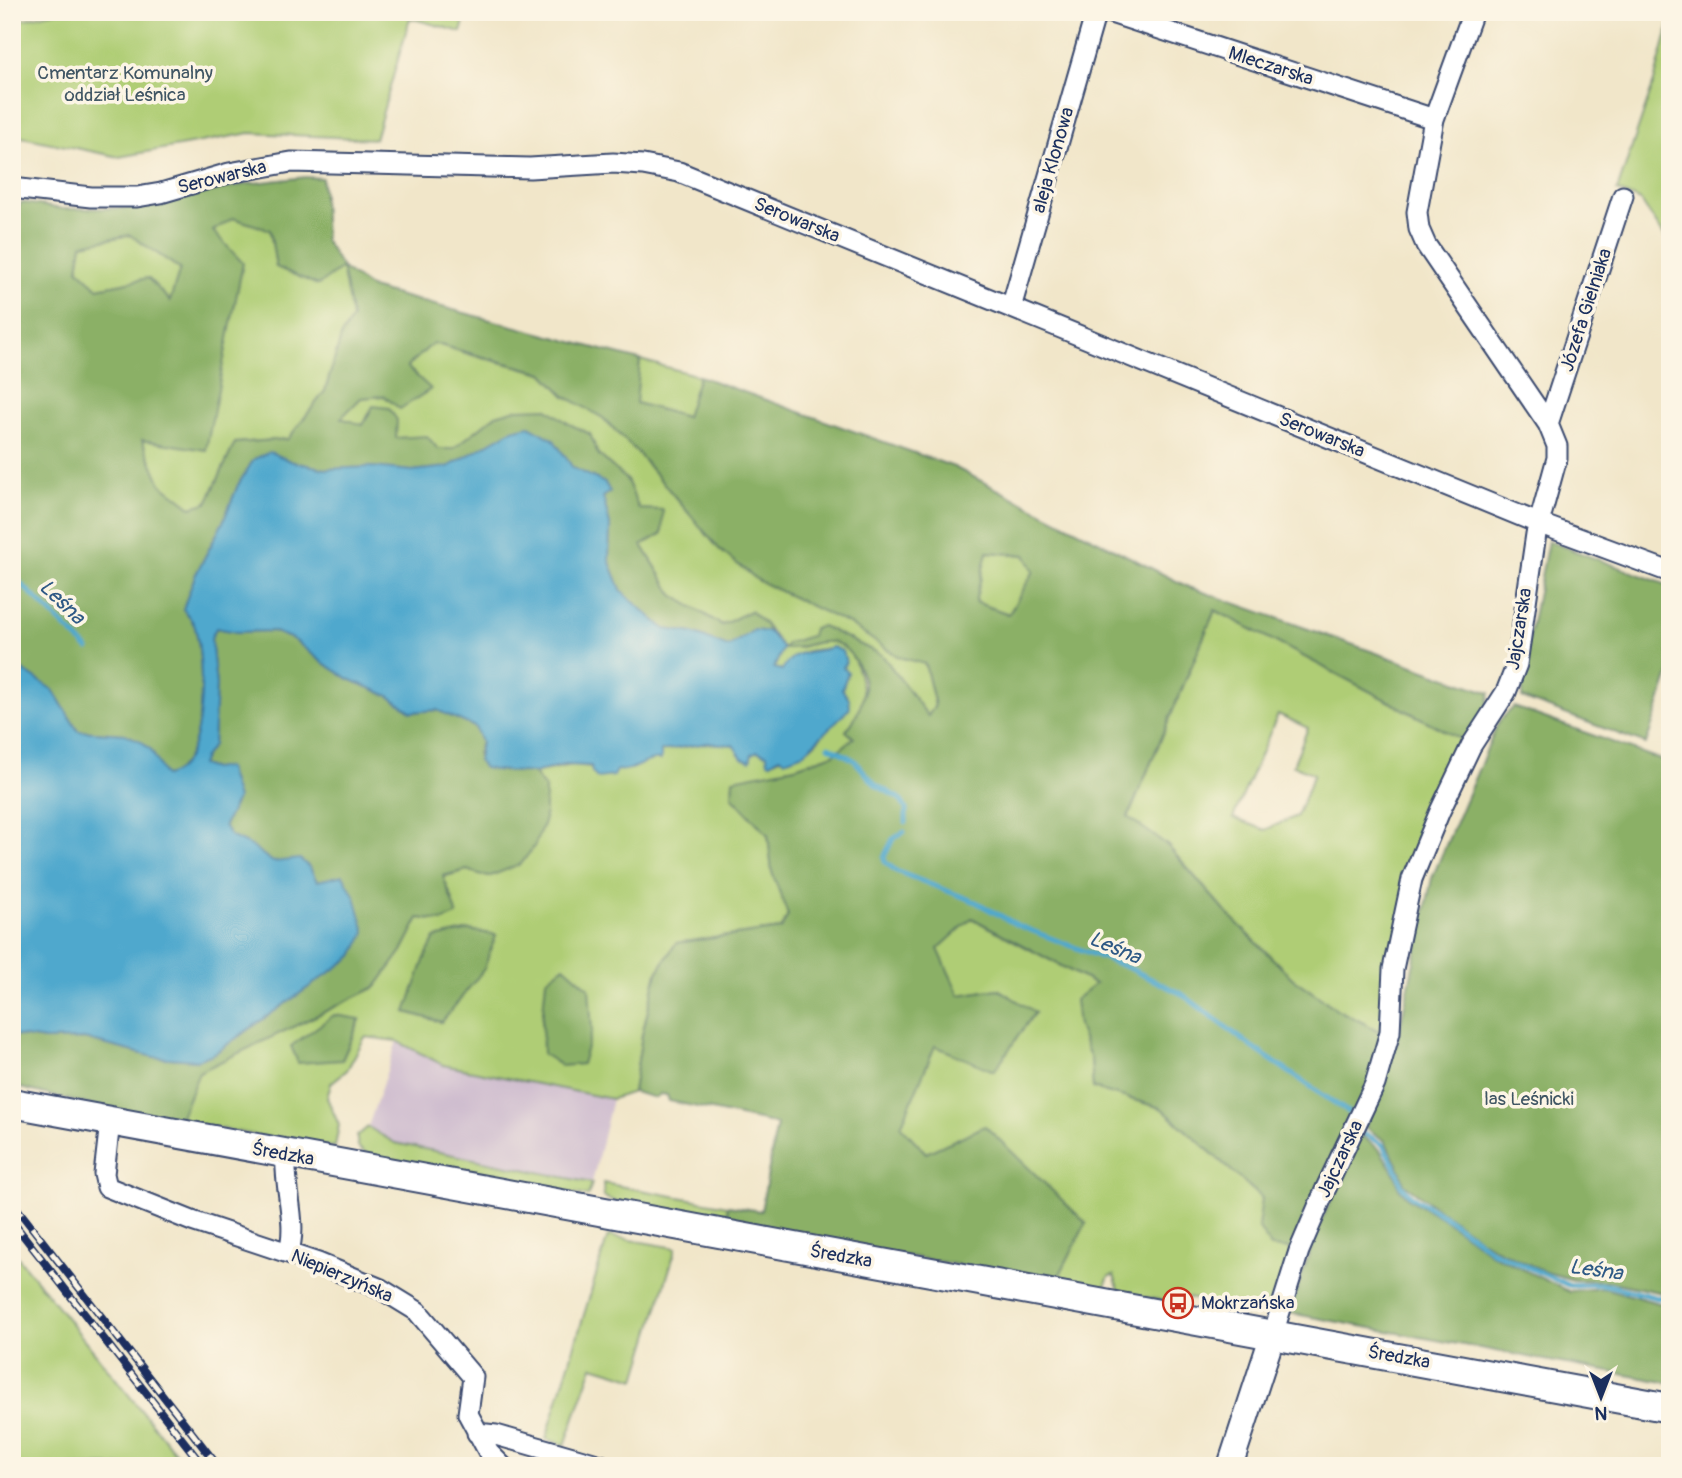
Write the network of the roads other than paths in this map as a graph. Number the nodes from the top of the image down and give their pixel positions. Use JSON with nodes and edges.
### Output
{"nodes":[{"id":1,"x":1096,"y":12,"type":"edge"},
{"id":2,"x":1108,"y":12,"type":"edge"},
{"id":3,"x":1473,"y":12,"type":"edge"},
{"id":4,"x":1434,"y":119,"type":"junction"},
{"id":5,"x":12,"y":188,"type":"edge"},
{"id":6,"x":1623,"y":196,"type":"dead end"},
{"id":7,"x":1011,"y":308,"type":"junction"},
{"id":8,"x":1548,"y":424,"type":"junction"},
{"id":9,"x":1538,"y":523,"type":"junction"},
{"id":10,"x":1670,"y":572,"type":"edge"},
{"id":11,"x":12,"y":1103,"type":"edge"},
{"id":12,"x":110,"y":1122,"type":"junction"},
{"id":13,"x":286,"y":1154,"type":"junction"},
{"id":14,"x":288,"y":1253,"type":"junction"},
{"id":15,"x":1273,"y":1334,"type":"junction"},
{"id":16,"x":1670,"y":1408,"type":"edge"},
{"id":17,"x":477,"y":1433,"type":"junction"},
{"id":18,"x":502,"y":1466,"type":"edge"},
{"id":19,"x":604,"y":1466,"type":"edge"},
{"id":20,"x":1230,"y":1466,"type":"edge"}],
"edges":[{"from":1,"to":7,"type":"street","name":"aleja Klonowa"},
{"from":2,"to":4,"type":"street","name":"Mleczarska"},
{"from":3,"to":4,"type":"street","name":"Jajczarska"},
{"from":4,"to":8,"type":"street","name":"Jajczarska"},
{"from":5,"to":7,"type":"street","name":"Serowarska"},
{"from":6,"to":8,"type":"street","name":"Józefa Gielniaka"},
{"from":7,"to":9,"type":"street","name":"Serowarska"},
{"from":8,"to":9,"type":"street","name":"Jajczarska"},
{"from":9,"to":10,"type":"street","name":"Serowarska"},
{"from":9,"to":15,"type":"street","name":"Jajczarska"},
{"from":11,"to":12,"type":"main road","name":"Średzka"},
{"from":12,"to":13,"type":"main road","name":"Średzka"},
{"from":12,"to":14,"type":"street","name":"Niepierzyńska"},
{"from":13,"to":14,"type":"street"},
{"from":13,"to":15,"type":"main road","name":"Średzka"},
{"from":14,"to":17,"type":"street","name":"Niepierzyńska"},
{"from":15,"to":16,"type":"main road","name":"Średzka"},
{"from":15,"to":20,"type":"street"},
{"from":17,"to":18,"type":"street"},
{"from":17,"to":19,"type":"street"}]}
